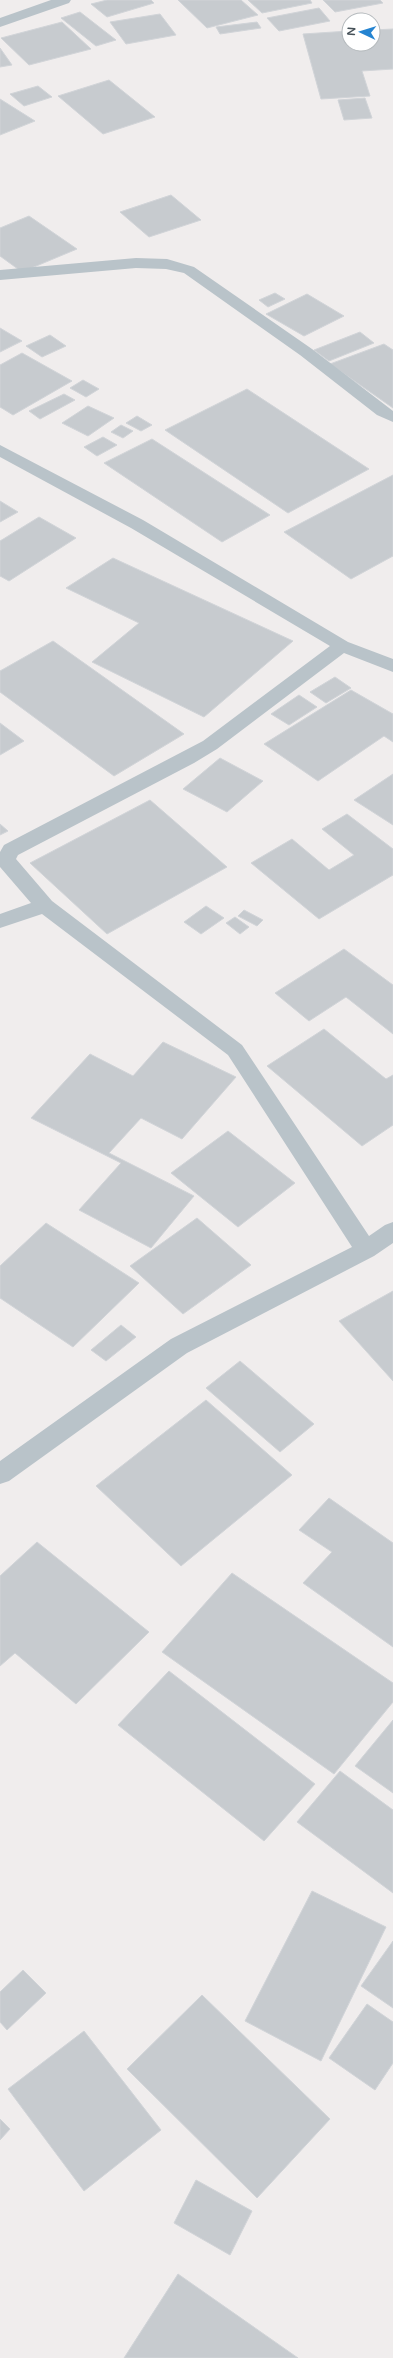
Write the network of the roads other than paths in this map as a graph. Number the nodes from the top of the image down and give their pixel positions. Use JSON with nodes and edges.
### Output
{"nodes":[{"id":1,"x":64,"y":0,"type":"edge"},
{"id":2,"x":0,"y":23,"type":"edge"},
{"id":3,"x":0,"y":275,"type":"edge"},
{"id":4,"x":393,"y":417,"type":"edge"},
{"id":5,"x":0,"y":450,"type":"edge"},
{"id":6,"x":342,"y":646,"type":"junction"},
{"id":7,"x":393,"y":666,"type":"edge"},
{"id":8,"x":45,"y":906,"type":"junction"},
{"id":9,"x":0,"y":921,"type":"edge"},
{"id":10,"x":393,"y":1231,"type":"edge"},
{"id":11,"x":366,"y":1250,"type":"junction"},
{"id":12,"x":0,"y":1474,"type":"edge"}],
"edges":[{"from":1,"to":2,"type":"street"},
{"from":3,"to":4,"type":"street"},
{"from":5,"to":6,"type":"street"},
{"from":6,"to":7,"type":"street"},
{"from":6,"to":8,"type":"street"},
{"from":8,"to":9,"type":"street"},
{"from":8,"to":11,"type":"street"},
{"from":10,"to":11,"type":"street"},
{"from":11,"to":12,"type":"street"}]}
